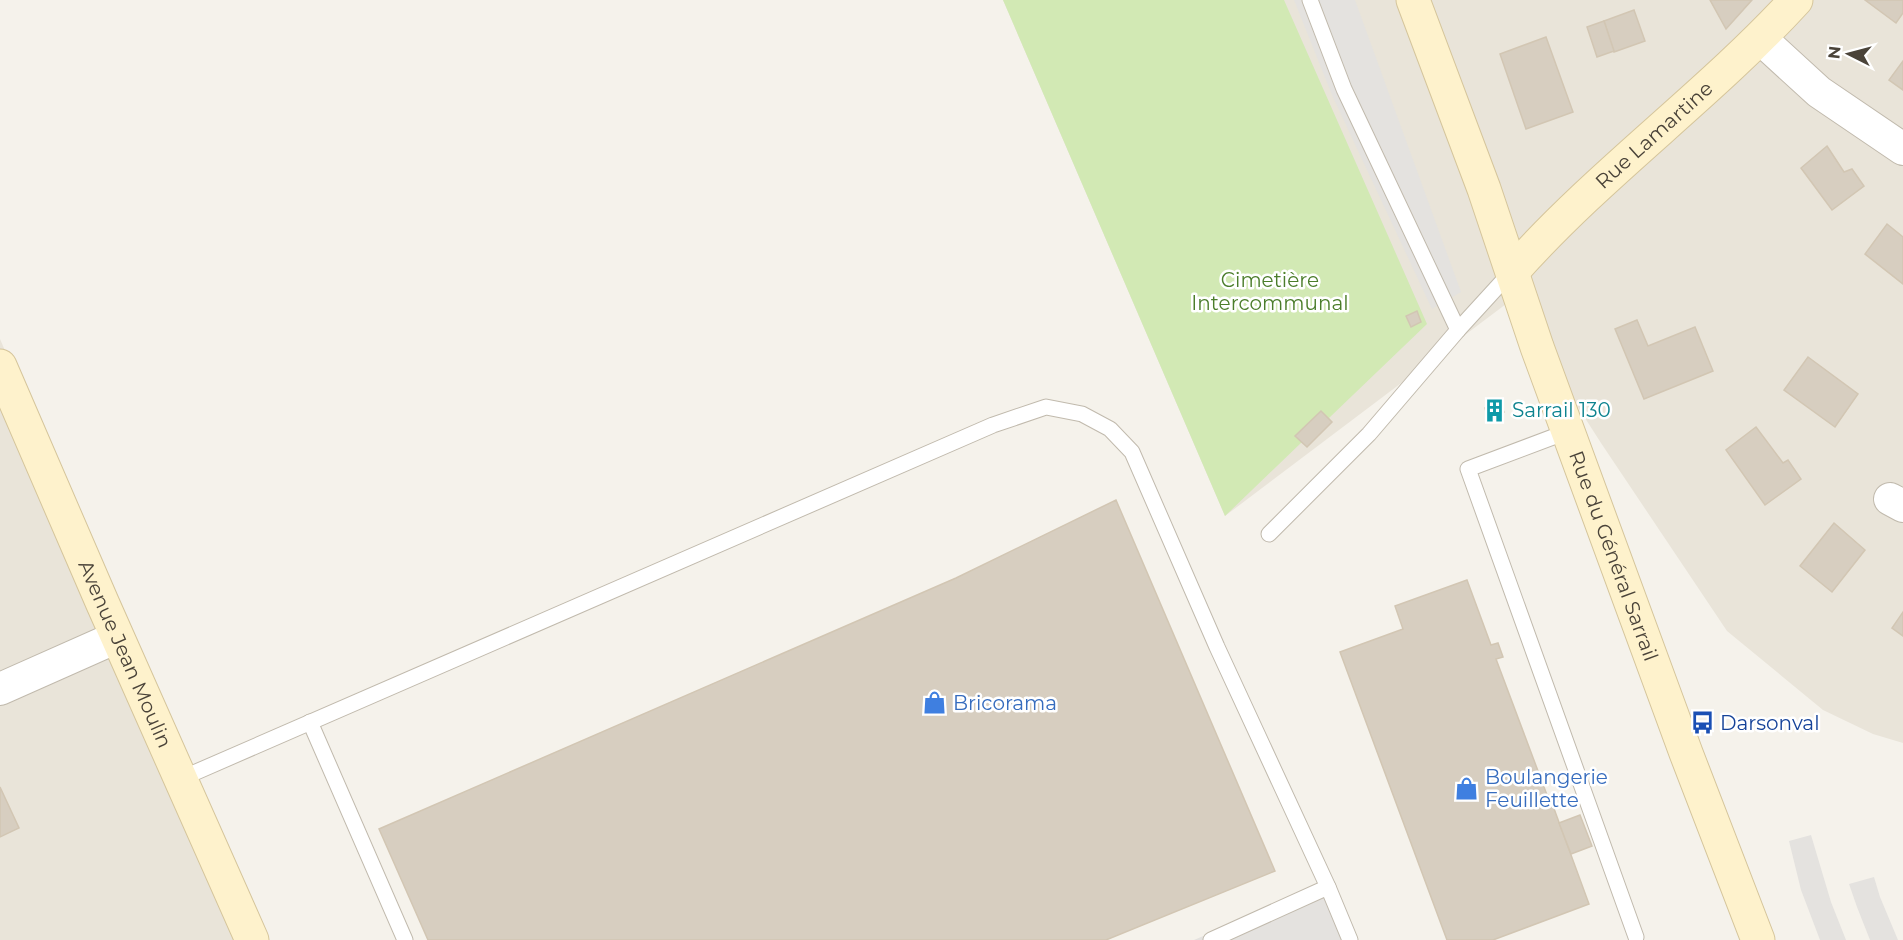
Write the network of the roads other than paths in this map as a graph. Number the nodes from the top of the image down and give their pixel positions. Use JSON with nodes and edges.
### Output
{"nodes":[{"id":1,"x":1310,"y":0,"type":"edge"},
{"id":2,"x":1413,"y":0,"type":"edge"},
{"id":3,"x":1796,"y":0,"type":"edge"},
{"id":4,"x":1761,"y":39,"type":"junction"},
{"id":5,"x":1903,"y":149,"type":"edge"},
{"id":6,"x":1513,"y":270,"type":"junction"},
{"id":7,"x":1458,"y":330,"type":"junction"},
{"id":8,"x":0,"y":366,"type":"edge"},
{"id":9,"x":1569,"y":431,"type":"junction"},
{"id":10,"x":1269,"y":534,"type":"dead end"},
{"id":11,"x":117,"y":638,"type":"junction"},
{"id":12,"x":0,"y":689,"type":"edge"},
{"id":13,"x":310,"y":722,"type":"junction"},
{"id":14,"x":180,"y":779,"type":"junction"},
{"id":15,"x":1328,"y":887,"type":"junction"},
{"id":16,"x":1636,"y":937,"type":"dead end"},
{"id":17,"x":252,"y":940,"type":"edge"},
{"id":18,"x":405,"y":940,"type":"edge"},
{"id":19,"x":1211,"y":940,"type":"edge"},
{"id":20,"x":1350,"y":940,"type":"edge"},
{"id":21,"x":1758,"y":940,"type":"edge"}],
"edges":[{"from":1,"to":7,"type":"lane"},
{"from":2,"to":6,"type":"street","name":"Rue du Général Sarrail"},
{"from":3,"to":4,"type":"street","name":"Rue Lamartine"},
{"from":4,"to":5,"type":"street"},
{"from":4,"to":6,"type":"street","name":"Rue Lamartine"},
{"from":6,"to":7,"type":"lane"},
{"from":6,"to":9,"type":"street","name":"Rue du Général Sarrail"},
{"from":7,"to":10,"type":"lane"},
{"from":8,"to":11,"type":"street","name":"Avenue Jean Moulin"},
{"from":9,"to":16,"type":"lane"},
{"from":9,"to":21,"type":"street","name":"Rue du Général Sarrail"},
{"from":11,"to":12,"type":"street"},
{"from":11,"to":14,"type":"street","name":"Avenue Jean Moulin"},
{"from":13,"to":14,"type":"lane"},
{"from":13,"to":15,"type":"lane"},
{"from":13,"to":18,"type":"lane"},
{"from":14,"to":17,"type":"street","name":"Avenue Jean Moulin"},
{"from":15,"to":19,"type":"lane"},
{"from":15,"to":20,"type":"lane"}]}
